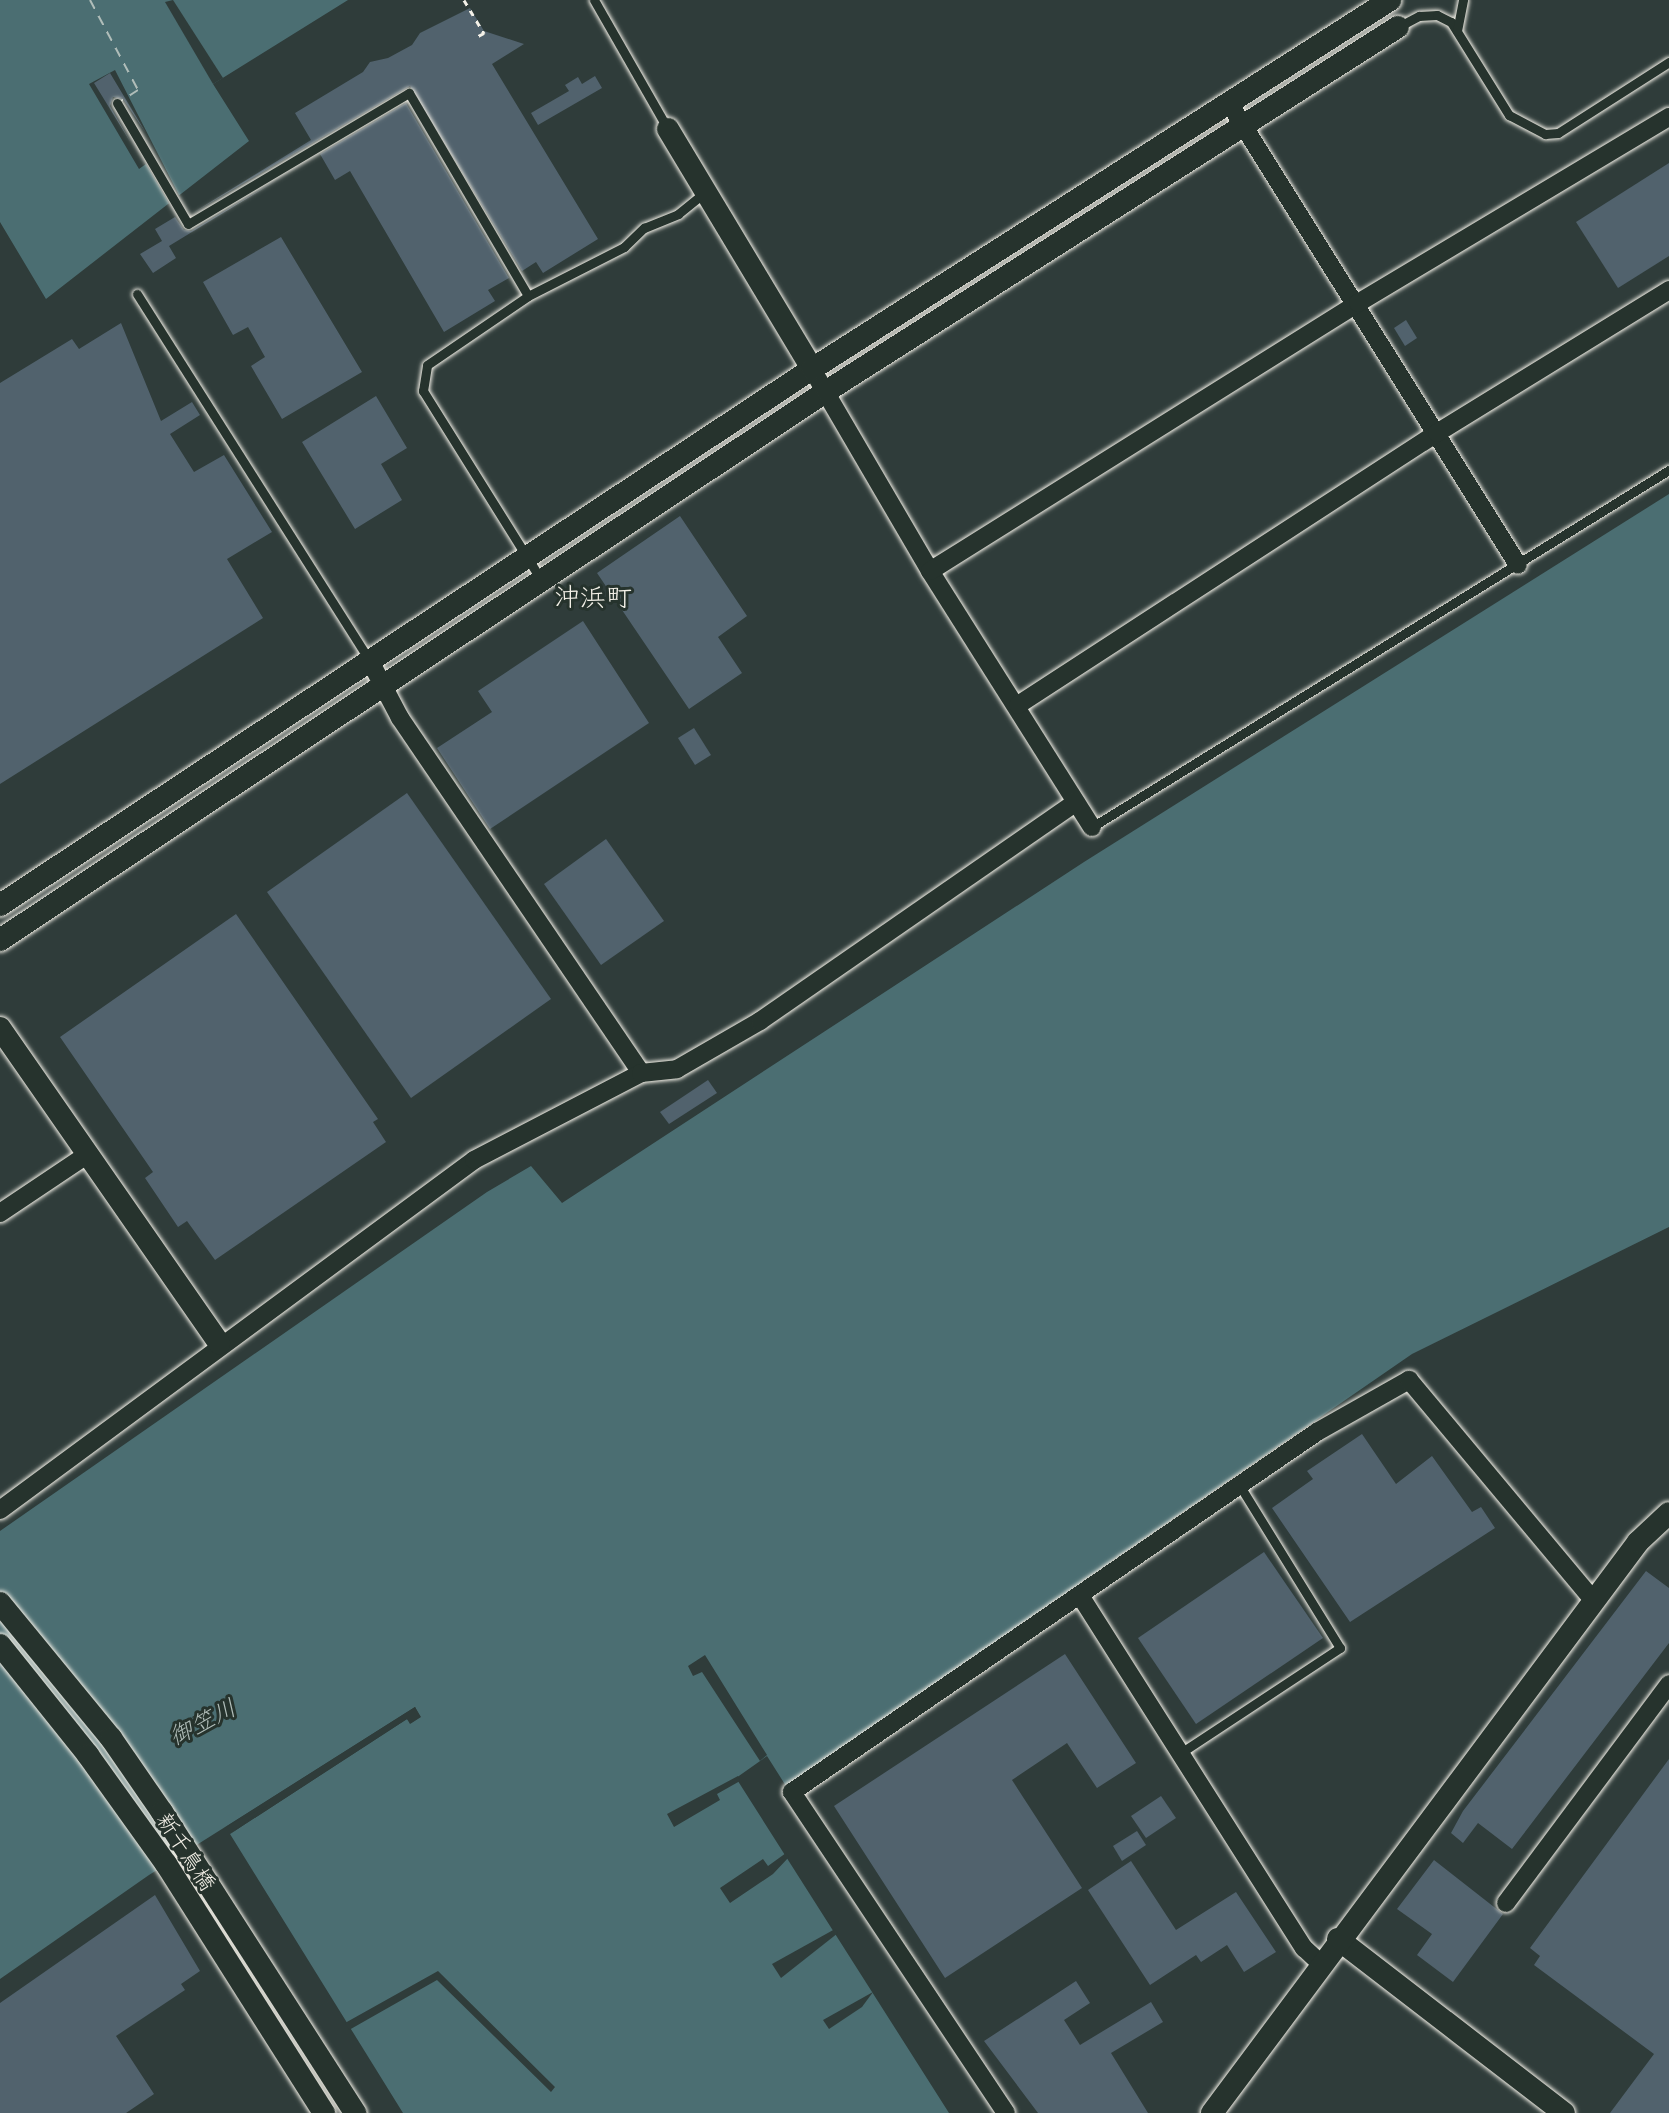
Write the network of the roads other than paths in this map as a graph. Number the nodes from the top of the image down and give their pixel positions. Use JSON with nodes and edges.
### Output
{"nodes":[{"id":1,"x":594,"y":0,"type":"edge"},
{"id":2,"x":1390,"y":0,"type":"edge"},
{"id":3,"x":1463,"y":0,"type":"edge"},
{"id":4,"x":1398,"y":27,"type":"joint"},
{"id":5,"x":1457,"y":31,"type":"junction"},
{"id":6,"x":1669,"y":62,"type":"edge"},
{"id":7,"x":117,"y":103,"type":"dead end"},
{"id":8,"x":1231,"y":106,"type":"junction"},
{"id":9,"x":1669,"y":117,"type":"edge"},
{"id":10,"x":1244,"y":127,"type":"junction"},
{"id":11,"x":668,"y":129,"type":"joint"},
{"id":12,"x":705,"y":192,"type":"junction"},
{"id":13,"x":1669,"y":290,"type":"edge"},
{"id":14,"x":137,"y":294,"type":"dead end"},
{"id":15,"x":528,"y":296,"type":"junction"},
{"id":16,"x":1358,"y":303,"type":"junction"},
{"id":17,"x":812,"y":369,"type":"junction"},
{"id":18,"x":827,"y":391,"type":"junction"},
{"id":19,"x":1437,"y":433,"type":"junction"},
{"id":20,"x":1669,"y":470,"type":"edge"},
{"id":21,"x":530,"y":559,"type":"junction"},
{"id":22,"x":1518,"y":565,"type":"junction"},
{"id":23,"x":930,"y":571,"type":"junction"},
{"id":24,"x":542,"y":581,"type":"junction"},
{"id":25,"x":370,"y":661,"type":"junction"},
{"id":26,"x":380,"y":688,"type":"junction"},
{"id":27,"x":1018,"y":705,"type":"junction"},
{"id":28,"x":1076,"y":802,"type":"junction"},
{"id":29,"x":1092,"y":827,"type":"joint"},
{"id":30,"x":0,"y":905,"type":"edge"},
{"id":31,"x":0,"y":940,"type":"edge"},
{"id":32,"x":0,"y":1028,"type":"edge"},
{"id":33,"x":641,"y":1073,"type":"junction"},
{"id":34,"x":88,"y":1154,"type":"junction"},
{"id":35,"x":0,"y":1213,"type":"edge"},
{"id":36,"x":219,"y":1343,"type":"junction"},
{"id":37,"x":1241,"y":1488,"type":"junction"},
{"id":38,"x":0,"y":1510,"type":"edge"},
{"id":39,"x":1665,"y":1523,"type":"edge"},
{"id":40,"x":1081,"y":1597,"type":"junction"},
{"id":41,"x":1594,"y":1601,"type":"junction"},
{"id":42,"x":0,"y":1603,"type":"edge"},
{"id":43,"x":0,"y":1645,"type":"edge"},
{"id":44,"x":1669,"y":1684,"type":"edge"},
{"id":45,"x":1179,"y":1754,"type":"junction"},
{"id":46,"x":1506,"y":1903,"type":"dead end"},
{"id":47,"x":1338,"y":1939,"type":"junction"},
{"id":48,"x":1320,"y":1963,"type":"junction"},
{"id":49,"x":324,"y":2113,"type":"edge"},
{"id":50,"x":355,"y":2113,"type":"edge"},
{"id":51,"x":1006,"y":2113,"type":"edge"},
{"id":52,"x":1212,"y":2113,"type":"edge"},
{"id":53,"x":1564,"y":2113,"type":"edge"}],
"edges":[{"from":1,"to":11,"type":"lane"},
{"from":2,"to":8,"type":"street"},
{"from":3,"to":5,"type":"lane"},
{"from":4,"to":5,"type":"lane"},
{"from":4,"to":10,"type":"street"},
{"from":5,"to":6,"type":"lane"},
{"from":7,"to":15,"type":"lane"},
{"from":8,"to":10,"type":"street"},
{"from":8,"to":17,"type":"street"},
{"from":9,"to":16,"type":"street"},
{"from":10,"to":16,"type":"street"},
{"from":10,"to":18,"type":"street"},
{"from":11,"to":12,"type":"street"},
{"from":12,"to":15,"type":"lane"},
{"from":12,"to":17,"type":"street"},
{"from":13,"to":19,"type":"street"},
{"from":14,"to":25,"type":"lane"},
{"from":15,"to":21,"type":"lane"},
{"from":16,"to":19,"type":"street"},
{"from":16,"to":23,"type":"street"},
{"from":17,"to":18,"type":"street"},
{"from":17,"to":21,"type":"street"},
{"from":18,"to":23,"type":"street"},
{"from":18,"to":24,"type":"street"},
{"from":19,"to":22,"type":"street"},
{"from":19,"to":27,"type":"street"},
{"from":20,"to":22,"type":"lane"},
{"from":21,"to":24,"type":"lane"},
{"from":21,"to":25,"type":"street"},
{"from":22,"to":29,"type":"lane"},
{"from":23,"to":27,"type":"street"},
{"from":24,"to":26,"type":"street"},
{"from":25,"to":26,"type":"street"},
{"from":25,"to":30,"type":"street"},
{"from":26,"to":31,"type":"street"},
{"from":26,"to":33,"type":"street"},
{"from":27,"to":28,"type":"street"},
{"from":28,"to":29,"type":"street"},
{"from":28,"to":33,"type":"street"},
{"from":32,"to":34,"type":"street"},
{"from":33,"to":36,"type":"street"},
{"from":34,"to":35,"type":"street"},
{"from":34,"to":36,"type":"street"},
{"from":36,"to":38,"type":"street"},
{"from":37,"to":40,"type":"street"},
{"from":37,"to":41,"type":"street"},
{"from":37,"to":45,"type":"lane"},
{"from":39,"to":41,"type":"street"},
{"from":40,"to":45,"type":"street"},
{"from":40,"to":51,"type":"street"},
{"from":41,"to":47,"type":"street"},
{"from":42,"to":50,"type":"street","name":"新千鳥橋"},
{"from":43,"to":49,"type":"street","name":"新千鳥橋"},
{"from":44,"to":46,"type":"street"},
{"from":45,"to":48,"type":"street"},
{"from":47,"to":48,"type":"street"},
{"from":47,"to":53,"type":"street"},
{"from":48,"to":52,"type":"street"}]}
